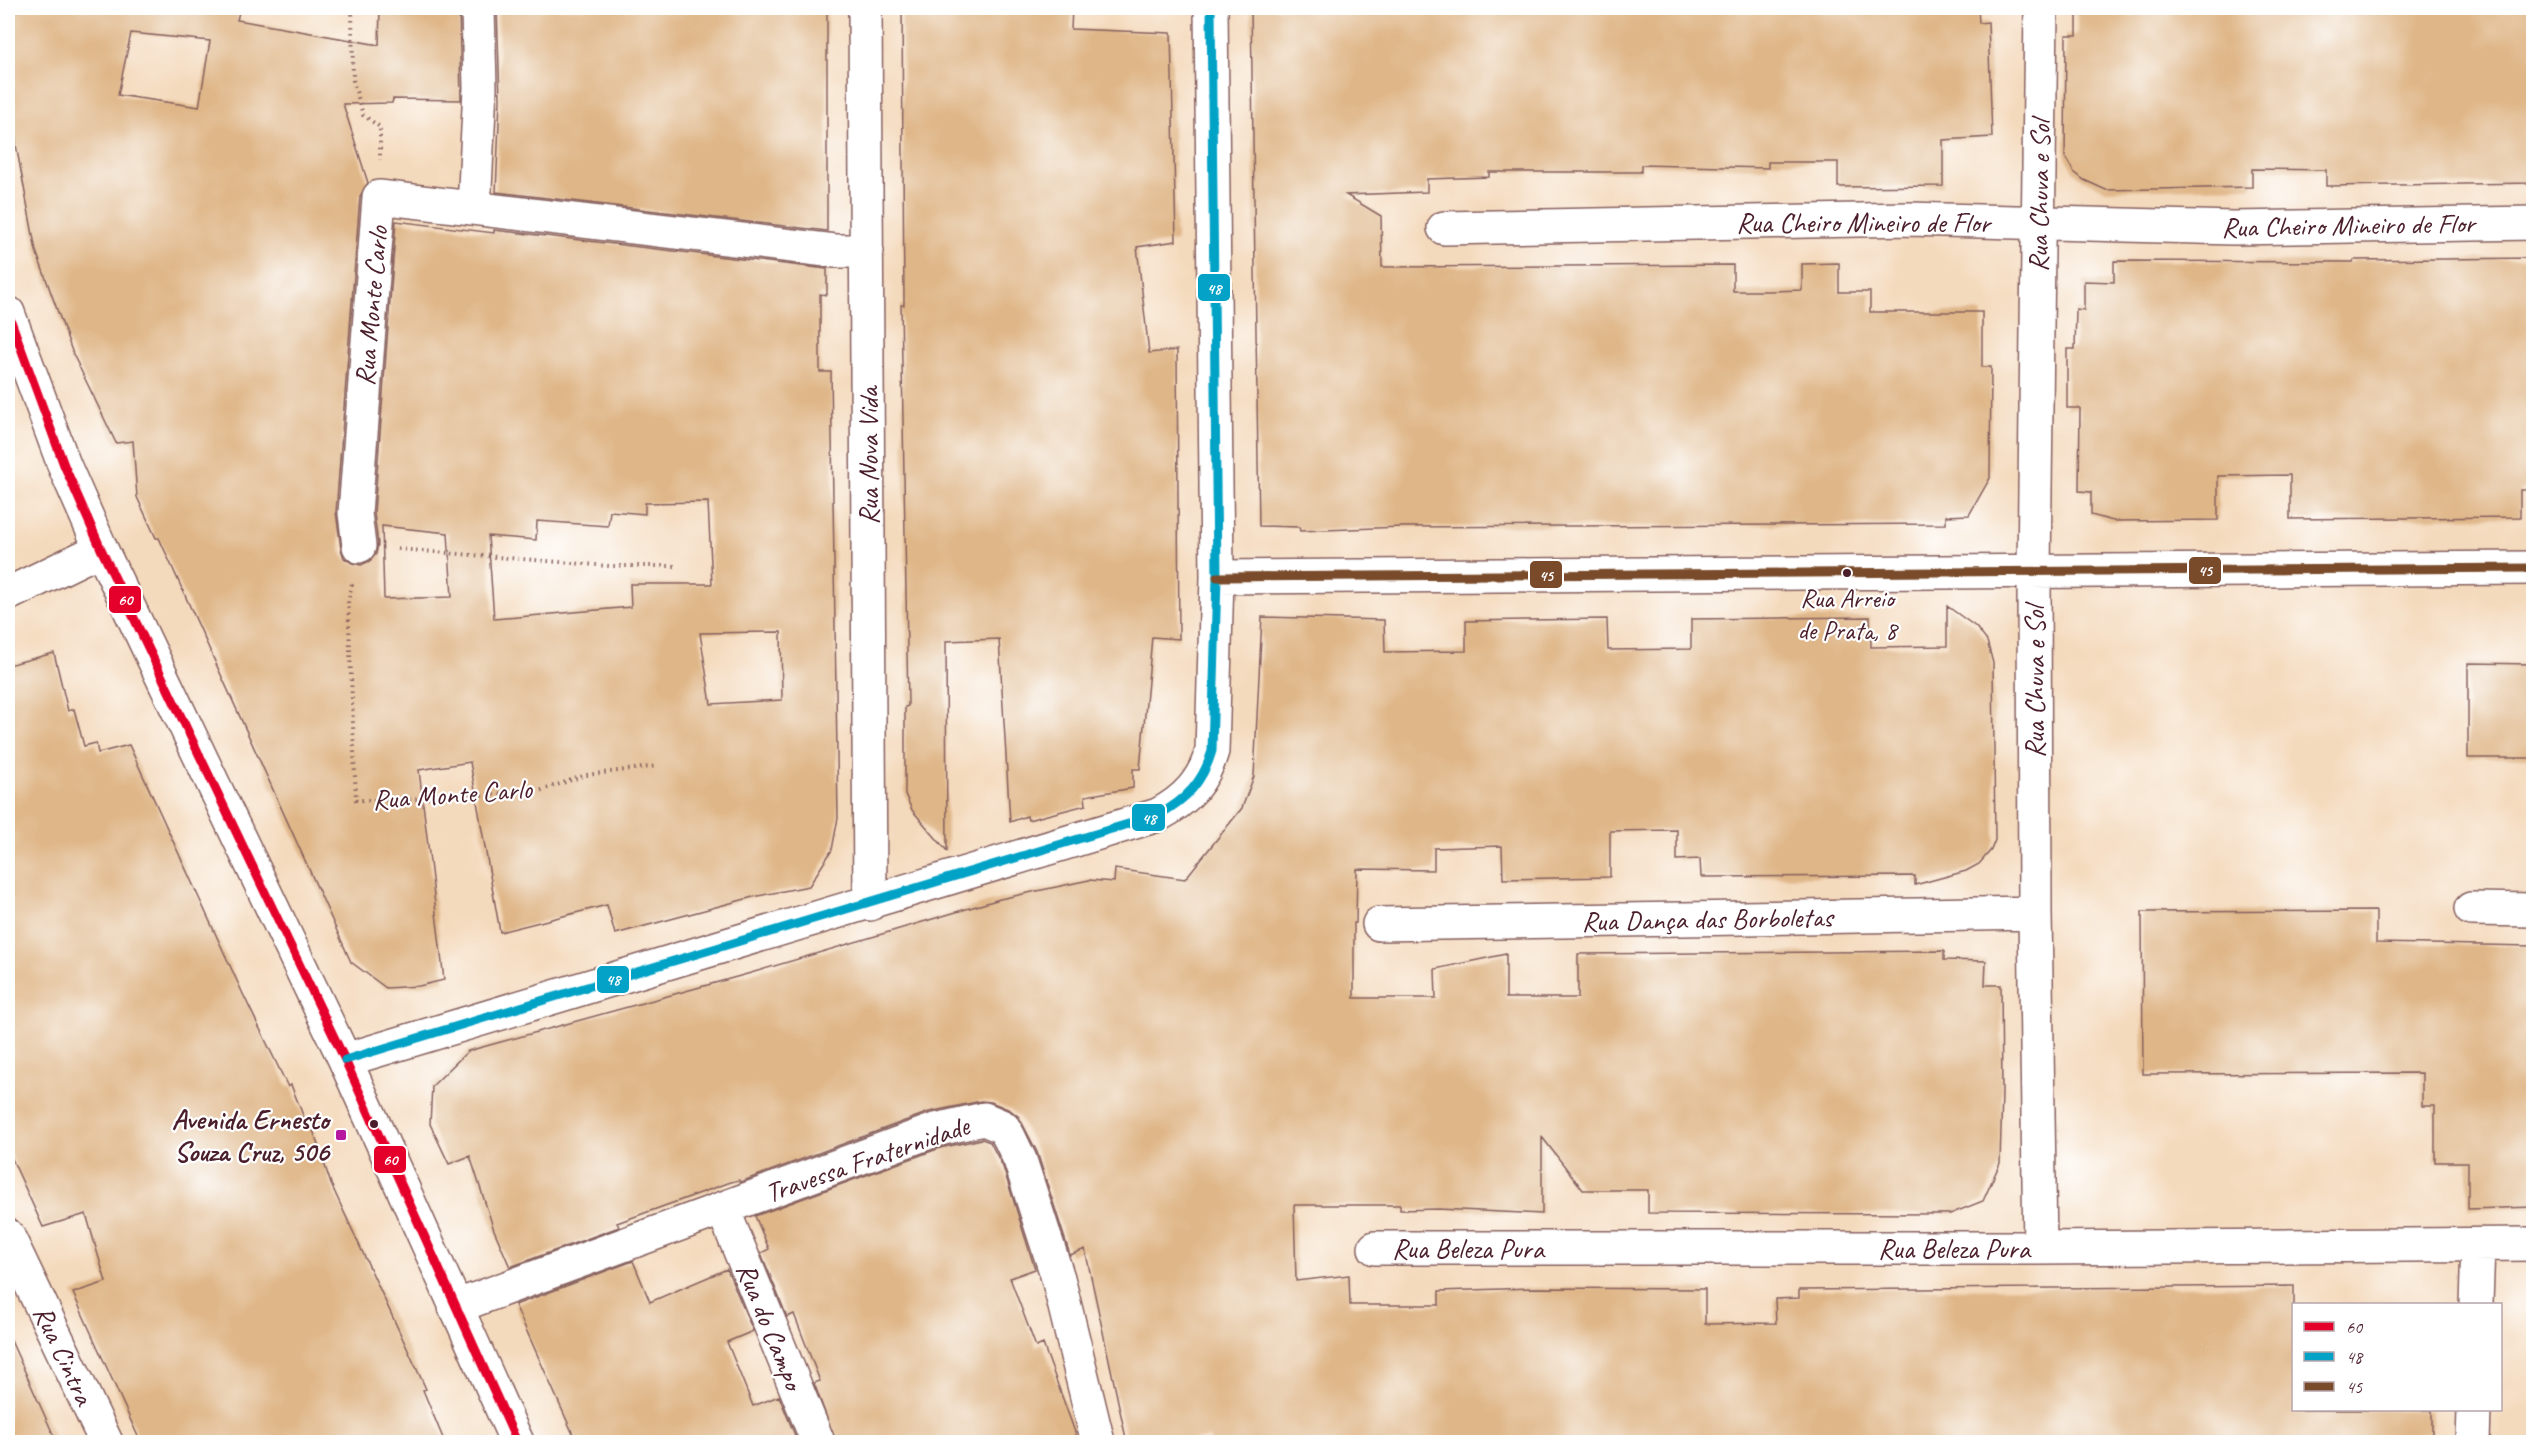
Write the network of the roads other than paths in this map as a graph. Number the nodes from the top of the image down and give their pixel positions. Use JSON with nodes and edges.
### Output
{"nodes":[{"id":1,"x":478,"y":8,"type":"edge"},
{"id":2,"x":866,"y":8,"type":"edge"},
{"id":3,"x":1211,"y":8,"type":"edge"},
{"id":4,"x":2041,"y":8,"type":"edge"},
{"id":5,"x":474,"y":208,"type":"junction"},
{"id":6,"x":2039,"y":222,"type":"junction"},
{"id":7,"x":2534,"y":223,"type":"edge"},
{"id":8,"x":1444,"y":228,"type":"dead end"},
{"id":9,"x":867,"y":251,"type":"junction"},
{"id":10,"x":8,"y":313,"type":"edge"},
{"id":11,"x":359,"y":546,"type":"road end"},
{"id":12,"x":101,"y":549,"type":"junction"},
{"id":13,"x":2534,"y":568,"type":"edge"},
{"id":14,"x":2034,"y":570,"type":"junction"},
{"id":15,"x":1217,"y":577,"type":"junction"},
{"id":16,"x":8,"y":594,"type":"edge"},
{"id":17,"x":870,"y":904,"type":"junction"},
{"id":18,"x":2471,"y":909,"type":"dead end"},
{"id":19,"x":2534,"y":910,"type":"edge"},
{"id":20,"x":2035,"y":913,"type":"junction"},
{"id":21,"x":1379,"y":924,"type":"dead end"},
{"id":22,"x":345,"y":1060,"type":"junction"},
{"id":23,"x":723,"y":1209,"type":"junction"},
{"id":24,"x":8,"y":1236,"type":"edge"},
{"id":25,"x":2534,"y":1244,"type":"edge"},
{"id":26,"x":2478,"y":1245,"type":"junction"},
{"id":27,"x":1375,"y":1248,"type":"dead end"},
{"id":28,"x":2040,"y":1248,"type":"junction"},
{"id":29,"x":2476,"y":1303,"type":"edge"},
{"id":30,"x":455,"y":1307,"type":"junction"},
{"id":31,"x":2474,"y":1411,"type":"edge"},
{"id":32,"x":106,"y":1443,"type":"edge"},
{"id":33,"x":517,"y":1443,"type":"edge"},
{"id":34,"x":818,"y":1443,"type":"edge"},
{"id":35,"x":1098,"y":1443,"type":"edge"},
{"id":36,"x":2473,"y":1443,"type":"edge"}],
"edges":[{"from":1,"to":5,"type":"street"},
{"from":2,"to":9,"type":"street","name":"Rua Nova Vida"},
{"from":3,"to":15,"type":"street"},
{"from":4,"to":6,"type":"street","name":"Rua Chuva e Sol"},
{"from":5,"to":9,"type":"street","name":"Rua Monte Carlo"},
{"from":5,"to":11,"type":"street","name":"Rua Monte Carlo"},
{"from":6,"to":7,"type":"street","name":"Rua Cheiro Mineiro de Flor"},
{"from":6,"to":8,"type":"street","name":"Rua Cheiro Mineiro de Flor"},
{"from":6,"to":14,"type":"street","name":"Rua Chuva e Sol"},
{"from":9,"to":17,"type":"street","name":"Rua Nova Vida"},
{"from":10,"to":12,"type":"street"},
{"from":12,"to":16,"type":"street"},
{"from":12,"to":22,"type":"street"},
{"from":13,"to":14,"type":"street"},
{"from":14,"to":15,"type":"street"},
{"from":14,"to":20,"type":"street","name":"Rua Chuva e Sol"},
{"from":15,"to":17,"type":"street"},
{"from":17,"to":22,"type":"street"},
{"from":18,"to":19,"type":"street"},
{"from":20,"to":21,"type":"street","name":"Rua Dança das Borboletas"},
{"from":20,"to":28,"type":"street","name":"Rua Chuva e Sol"},
{"from":22,"to":30,"type":"street"},
{"from":23,"to":30,"type":"street","name":"Travessa Fraternidade"},
{"from":23,"to":34,"type":"street","name":"Rua do Campo"},
{"from":23,"to":35,"type":"street","name":"Travessa Fraternidade"},
{"from":24,"to":32,"type":"street","name":"Rua Cintra"},
{"from":25,"to":26,"type":"street","name":"Rua Beleza Pura"},
{"from":26,"to":28,"type":"street","name":"Rua Beleza Pura"},
{"from":26,"to":29,"type":"street"},
{"from":27,"to":28,"type":"street","name":"Rua Beleza Pura"},
{"from":30,"to":33,"type":"street"},
{"from":31,"to":36,"type":"street"}]}
